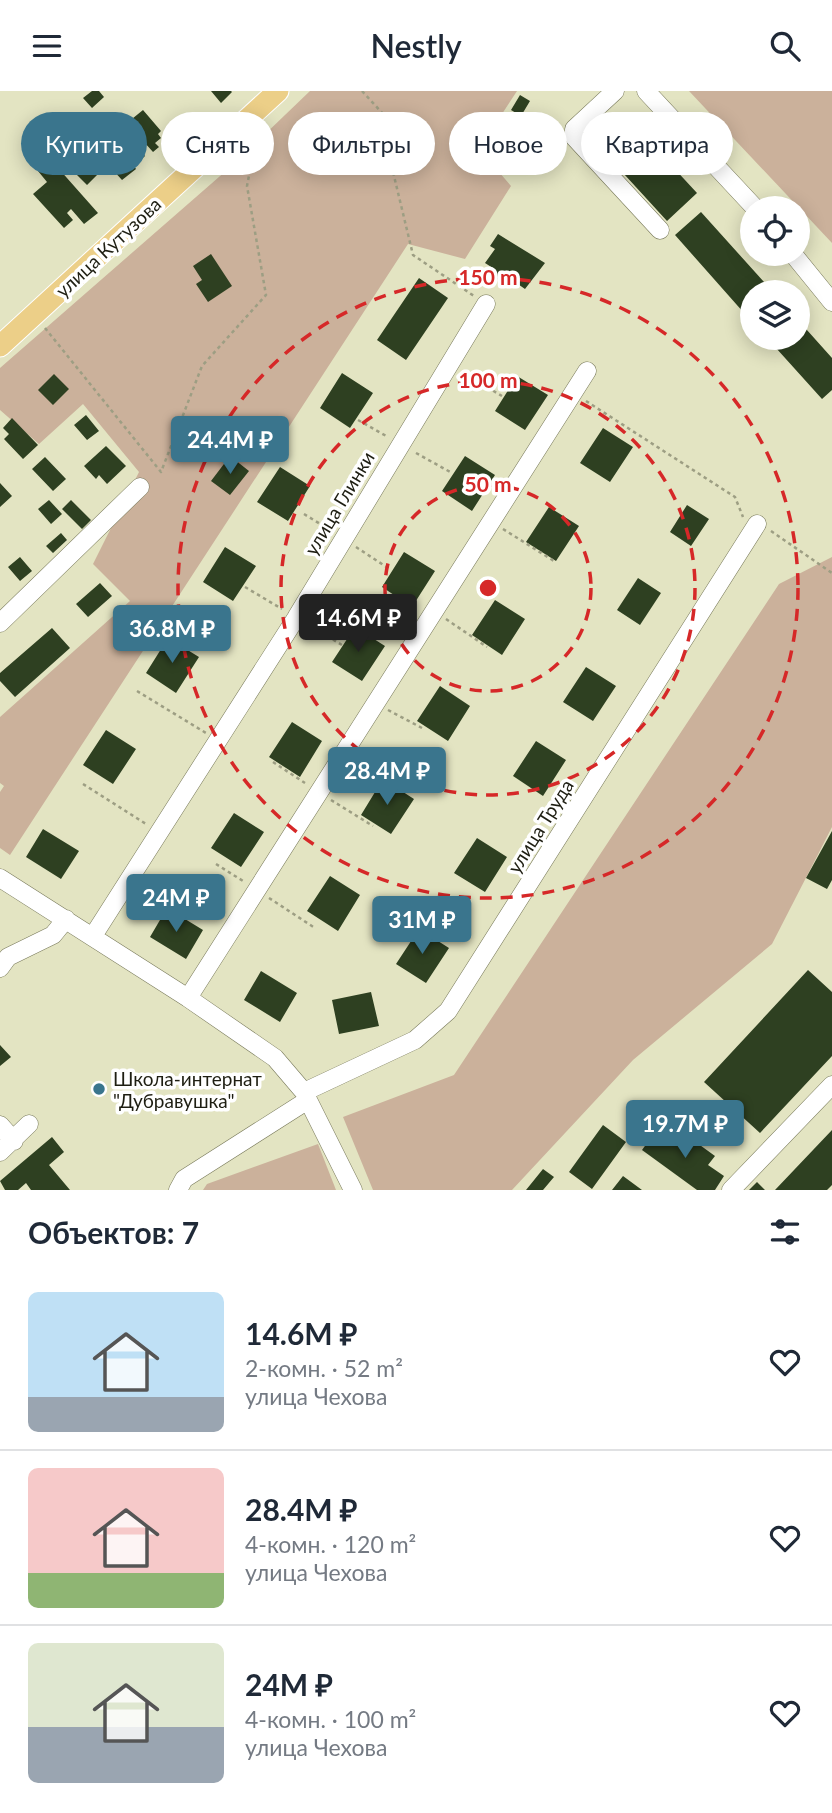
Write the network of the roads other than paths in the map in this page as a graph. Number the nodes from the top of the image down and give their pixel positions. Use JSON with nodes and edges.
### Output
{"nodes":[{"id":1,"x":278,"y":91,"type":"edge"},
{"id":2,"x":615,"y":91,"type":"edge"},
{"id":3,"x":646,"y":91,"type":"edge"},
{"id":4,"x":744,"y":196,"type":"edge"},
{"id":5,"x":660,"y":230,"type":"dead end"},
{"id":6,"x":803,"y":266,"type":"edge"},
{"id":7,"x":832,"y":302,"type":"edge"},
{"id":8,"x":486,"y":304,"type":"road end"},
{"id":9,"x":0,"y":346,"type":"edge"},
{"id":10,"x":587,"y":371,"type":"dead end"},
{"id":11,"x":140,"y":487,"type":"dead end"},
{"id":12,"x":757,"y":524,"type":"road end"},
{"id":13,"x":0,"y":623,"type":"edge"},
{"id":14,"x":0,"y":878,"type":"edge"},
{"id":15,"x":66,"y":919,"type":"junction"},
{"id":16,"x":93,"y":936,"type":"junction"},
{"id":17,"x":0,"y":968,"type":"edge"},
{"id":18,"x":188,"y":998,"type":"junction"},
{"id":19,"x":832,"y":1085,"type":"edge"},
{"id":20,"x":306,"y":1096,"type":"junction"},
{"id":21,"x":29,"y":1124,"type":"dead end"},
{"id":22,"x":0,"y":1125,"type":"edge"},
{"id":23,"x":7,"y":1146,"type":"edge"},
{"id":24,"x":178,"y":1190,"type":"edge"},
{"id":25,"x":353,"y":1190,"type":"edge"},
{"id":26,"x":730,"y":1190,"type":"edge"}],
"edges":[{"from":1,"to":9,"type":"main road","name":"улица Кутузова"},
{"from":2,"to":5,"type":"street"},
{"from":3,"to":4,"type":"street"},
{"from":6,"to":7,"type":"street"},
{"from":8,"to":16,"type":"street","name":"улица Глинки"},
{"from":10,"to":18,"type":"street"},
{"from":11,"to":13,"type":"street"},
{"from":12,"to":20,"type":"street","name":"улица Труда"},
{"from":14,"to":15,"type":"street"},
{"from":15,"to":16,"type":"street"},
{"from":15,"to":17,"type":"street"},
{"from":16,"to":18,"type":"street"},
{"from":18,"to":20,"type":"street"},
{"from":19,"to":26,"type":"street"},
{"from":20,"to":24,"type":"street","name":"улица Труда"},
{"from":20,"to":25,"type":"street"},
{"from":21,"to":23,"type":"street"},
{"from":22,"to":23,"type":"street"}]}
